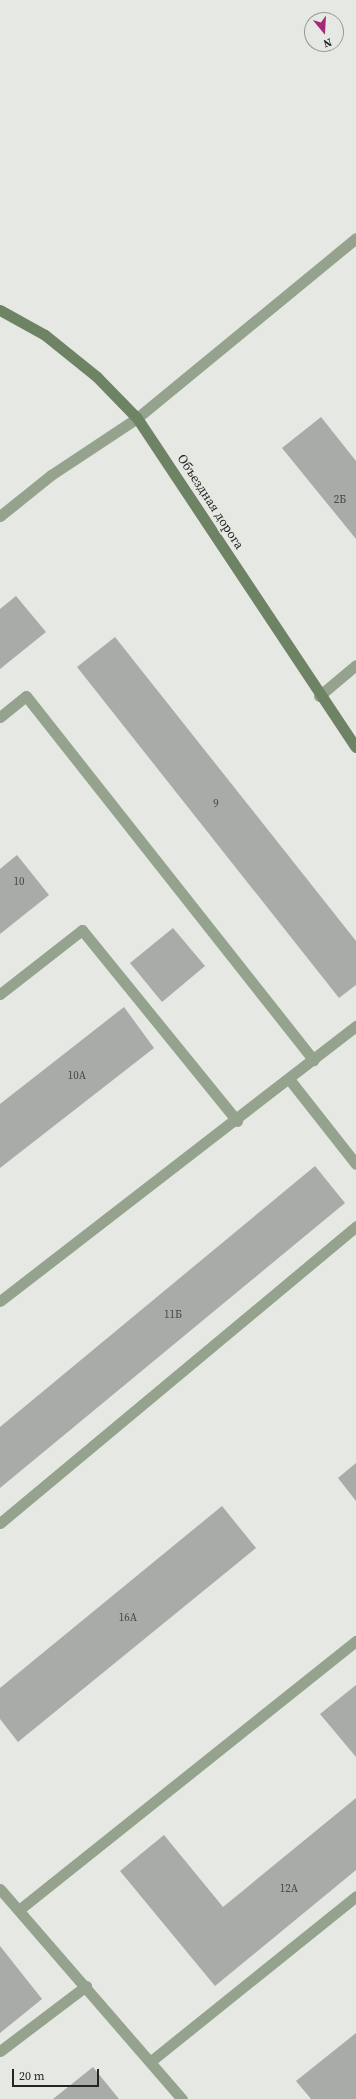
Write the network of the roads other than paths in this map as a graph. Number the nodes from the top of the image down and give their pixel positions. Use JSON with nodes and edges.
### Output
{"nodes":[{"id":1,"x":356,"y":238,"type":"edge"},
{"id":2,"x":0,"y":310,"type":"edge"},
{"id":3,"x":137,"y":418,"type":"junction"},
{"id":4,"x":0,"y":516,"type":"edge"},
{"id":5,"x":356,"y":665,"type":"edge"},
{"id":6,"x":319,"y":696,"type":"junction"},
{"id":7,"x":0,"y":717,"type":"edge"},
{"id":8,"x":356,"y":748,"type":"edge"},
{"id":9,"x":0,"y":994,"type":"edge"},
{"id":10,"x":356,"y":1026,"type":"edge"},
{"id":11,"x":313,"y":1060,"type":"junction"},
{"id":12,"x":289,"y":1079,"type":"junction"},
{"id":13,"x":237,"y":1121,"type":"junction"},
{"id":14,"x":356,"y":1164,"type":"edge"},
{"id":15,"x":356,"y":1226,"type":"edge"},
{"id":16,"x":0,"y":1301,"type":"edge"},
{"id":17,"x":0,"y":1523,"type":"edge"},
{"id":18,"x":356,"y":1641,"type":"edge"},
{"id":19,"x":0,"y":1889,"type":"edge"},
{"id":20,"x":356,"y":1896,"type":"edge"},
{"id":21,"x":20,"y":1909,"type":"junction"},
{"id":22,"x":86,"y":1986,"type":"junction"},
{"id":23,"x":0,"y":2051,"type":"edge"},
{"id":24,"x":151,"y":2061,"type":"junction"},
{"id":25,"x":182,"y":2099,"type":"edge"}],
"edges":[{"from":1,"to":3,"type":"street"},
{"from":2,"to":3,"type":"main road","name":"Объездная дорога"},
{"from":3,"to":4,"type":"street"},
{"from":3,"to":6,"type":"main road","name":"Объездная дорога"},
{"from":5,"to":6,"type":"street"},
{"from":6,"to":8,"type":"main road","name":"Объездная дорога"},
{"from":7,"to":11,"type":"street"},
{"from":9,"to":13,"type":"street"},
{"from":10,"to":11,"type":"street"},
{"from":11,"to":12,"type":"street"},
{"from":12,"to":13,"type":"street"},
{"from":12,"to":14,"type":"street"},
{"from":13,"to":16,"type":"street"},
{"from":15,"to":17,"type":"street"},
{"from":18,"to":21,"type":"street"},
{"from":19,"to":21,"type":"street"},
{"from":20,"to":24,"type":"street"},
{"from":21,"to":22,"type":"street"},
{"from":22,"to":23,"type":"street"},
{"from":22,"to":24,"type":"street"},
{"from":24,"to":25,"type":"street"}]}
